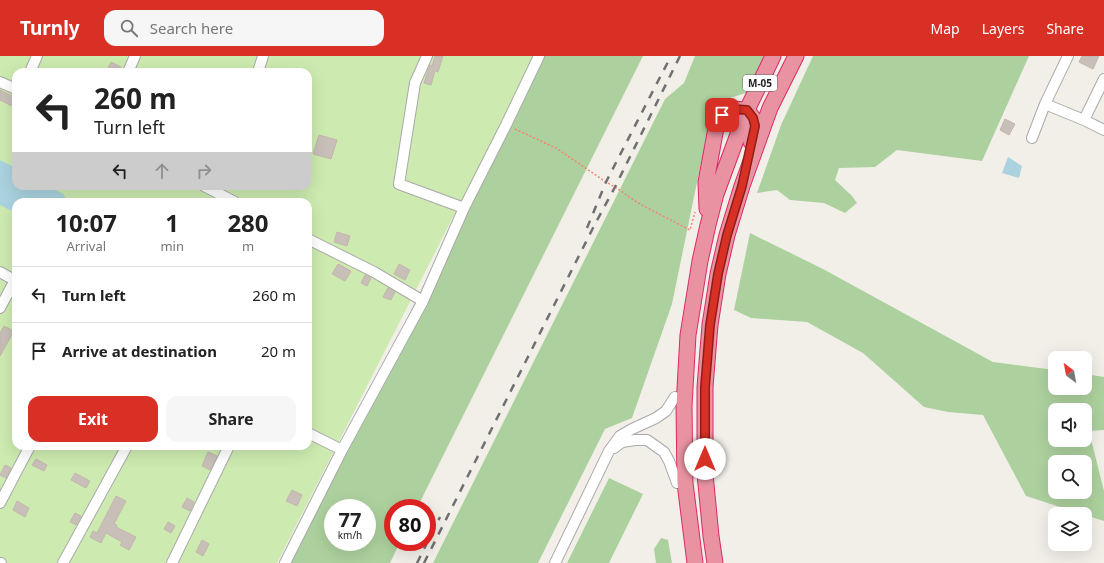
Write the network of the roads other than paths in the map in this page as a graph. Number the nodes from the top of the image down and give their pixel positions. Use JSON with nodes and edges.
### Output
{"nodes":[{"id":1,"x":37,"y":56,"type":"edge"},
{"id":2,"x":135,"y":56,"type":"edge"},
{"id":3,"x":263,"y":56,"type":"edge"},
{"id":4,"x":427,"y":56,"type":"edge"},
{"id":5,"x":539,"y":56,"type":"edge"},
{"id":6,"x":773,"y":56,"type":"edge"},
{"id":7,"x":796,"y":56,"type":"edge"},
{"id":8,"x":1068,"y":56,"type":"edge"},
{"id":9,"x":32,"y":68,"type":"edge"},
{"id":10,"x":130,"y":68,"type":"edge"},
{"id":11,"x":259,"y":68,"type":"edge"},
{"id":12,"x":1104,"y":79,"type":"edge"},
{"id":13,"x":0,"y":82,"type":"edge"},
{"id":14,"x":12,"y":87,"type":"edge"},
{"id":15,"x":1045,"y":104,"type":"junction"},
{"id":16,"x":747,"y":110,"type":"junction"},
{"id":17,"x":1084,"y":120,"type":"junction"},
{"id":18,"x":1104,"y":130,"type":"edge"},
{"id":19,"x":1032,"y":138,"type":"dead end"},
{"id":20,"x":742,"y":186,"type":"junction"},
{"id":21,"x":211,"y":190,"type":"edge"},
{"id":22,"x":226,"y":190,"type":"edge"},
{"id":23,"x":224,"y":197,"type":"joint"},
{"id":24,"x":464,"y":208,"type":"junction"},
{"id":25,"x":708,"y":225,"type":"junction"},
{"id":26,"x":312,"y":241,"type":"edge"},
{"id":27,"x":0,"y":272,"type":"edge"},
{"id":28,"x":12,"y":278,"type":"edge"},
{"id":29,"x":12,"y":286,"type":"edge"},
{"id":30,"x":423,"y":301,"type":"junction"},
{"id":31,"x":0,"y":308,"type":"edge"},
{"id":32,"x":688,"y":335,"type":"junction"},
{"id":33,"x":675,"y":397,"type":"junction"},
{"id":34,"x":312,"y":435,"type":"edge"},
{"id":35,"x":28,"y":450,"type":"edge"},
{"id":36,"x":125,"y":450,"type":"edge"},
{"id":37,"x":226,"y":450,"type":"edge"},
{"id":38,"x":342,"y":450,"type":"junction"},
{"id":39,"x":609,"y":451,"type":"junction"},
{"id":40,"x":677,"y":483,"type":"junction"},
{"id":41,"x":0,"y":503,"type":"edge"},
{"id":42,"x":694,"y":559,"type":"edge"},
{"id":43,"x":63,"y":563,"type":"edge"},
{"id":44,"x":172,"y":563,"type":"edge"},
{"id":45,"x":285,"y":563,"type":"edge"},
{"id":46,"x":555,"y":563,"type":"edge"},
{"id":47,"x":715,"y":563,"type":"edge"}],
"edges":[{"from":1,"to":9,"type":"street"},
{"from":2,"to":10,"type":"street"},
{"from":3,"to":11,"type":"street"},
{"from":4,"to":24,"type":"street"},
{"from":5,"to":24,"type":"street"},
{"from":6,"to":16,"type":"highway","number":"М-05"},
{"from":7,"to":20,"type":"highway","number":"М-05"},
{"from":8,"to":15,"type":"street"},
{"from":12,"to":17,"type":"street"},
{"from":13,"to":14,"type":"street"},
{"from":15,"to":17,"type":"street"},
{"from":15,"to":19,"type":"street"},
{"from":16,"to":20,"type":"highway"},
{"from":16,"to":25,"type":"highway","number":"М-05"},
{"from":16,"to":25,"type":"highway"},
{"from":17,"to":18,"type":"street"},
{"from":20,"to":47,"type":"highway","number":"М-05"},
{"from":21,"to":23,"type":"street"},
{"from":22,"to":23,"type":"street"},
{"from":24,"to":30,"type":"street"},
{"from":25,"to":32,"type":"highway","number":"М-05"},
{"from":26,"to":30,"type":"street"},
{"from":27,"to":28,"type":"street"},
{"from":29,"to":31,"type":"street"},
{"from":30,"to":38,"type":"street"},
{"from":32,"to":33,"type":"highway"},
{"from":32,"to":42,"type":"highway","number":"М-05"},
{"from":33,"to":39,"type":"street"},
{"from":33,"to":40,"type":"highway"},
{"from":34,"to":38,"type":"street"},
{"from":35,"to":41,"type":"street"},
{"from":36,"to":43,"type":"street"},
{"from":37,"to":44,"type":"street"},
{"from":38,"to":45,"type":"street"},
{"from":39,"to":40,"type":"street"},
{"from":39,"to":46,"type":"street"},
{"from":40,"to":42,"type":"highway"}]}
